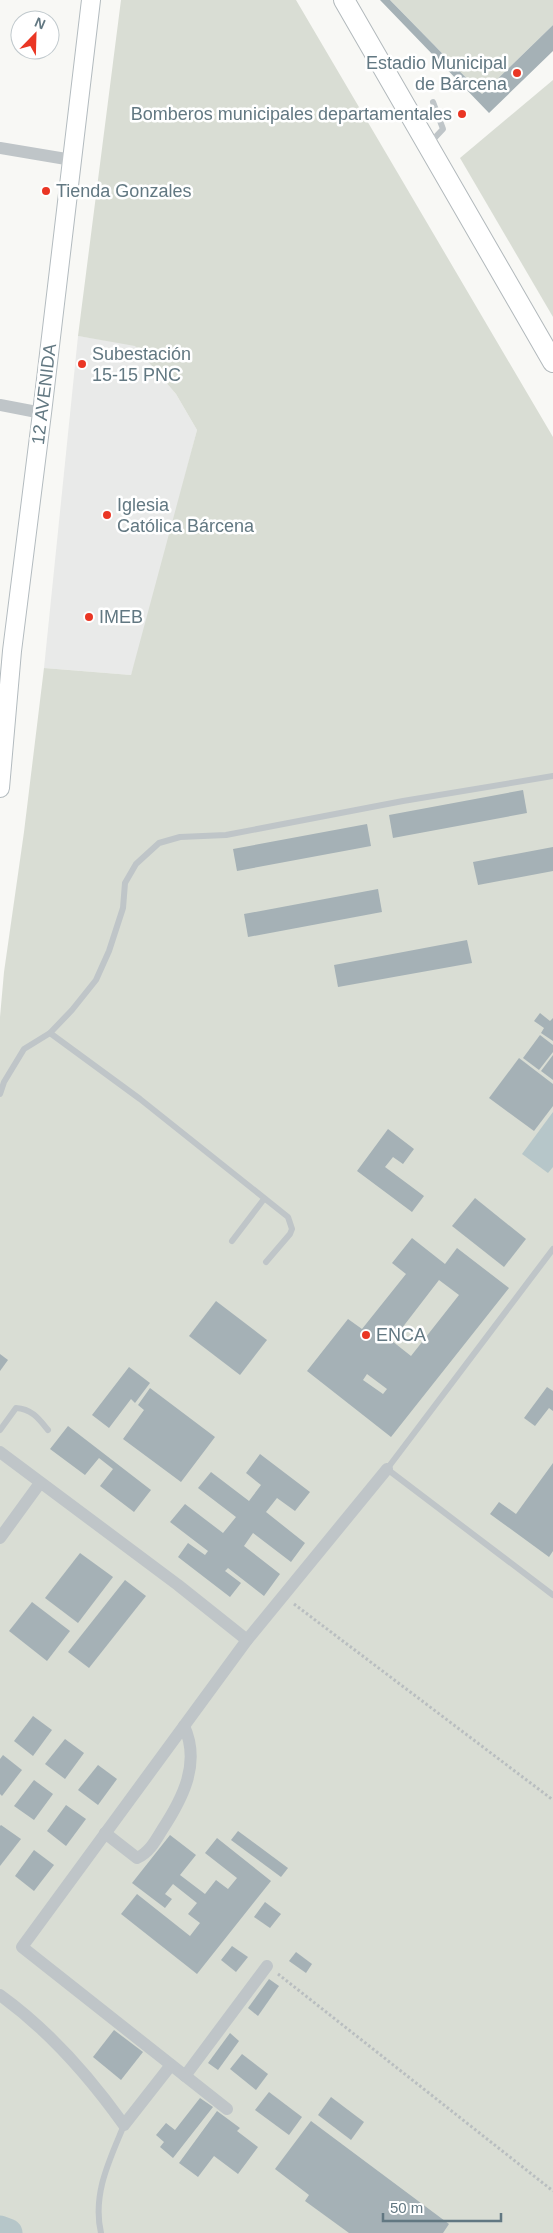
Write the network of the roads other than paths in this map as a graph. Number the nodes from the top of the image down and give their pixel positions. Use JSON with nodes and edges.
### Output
{"nodes":[{"id":1,"x":91,"y":0,"type":"edge"},
{"id":2,"x":344,"y":0,"type":"edge"},
{"id":3,"x":433,"y":102,"type":"dead end"},
{"id":4,"x":428,"y":145,"type":"junction"},
{"id":5,"x":0,"y":148,"type":"edge"},
{"id":6,"x":72,"y":160,"type":"junction"},
{"id":7,"x":553,"y":362,"type":"edge"},
{"id":8,"x":0,"y":405,"type":"edge"},
{"id":9,"x":42,"y":413,"type":"junction"},
{"id":10,"x":6,"y":650,"type":"edge"},
{"id":11,"x":553,"y":776,"type":"edge"},
{"id":12,"x":0,"y":788,"type":"edge"},
{"id":13,"x":50,"y":1034,"type":"junction"},
{"id":14,"x":0,"y":1094,"type":"edge"},
{"id":15,"x":264,"y":1199,"type":"junction"},
{"id":16,"x":232,"y":1241,"type":"dead end"},
{"id":17,"x":553,"y":1249,"type":"edge"},
{"id":18,"x":266,"y":1262,"type":"dead end"},
{"id":19,"x":0,"y":1430,"type":"edge"},
{"id":20,"x":48,"y":1430,"type":"dead end"},
{"id":21,"x":0,"y":1452,"type":"edge"},
{"id":22,"x":387,"y":1469,"type":"junction"},
{"id":23,"x":40,"y":1483,"type":"junction"},
{"id":24,"x":0,"y":1538,"type":"edge"},
{"id":25,"x":553,"y":1595,"type":"edge"},
{"id":26,"x":247,"y":1640,"type":"junction"},
{"id":27,"x":184,"y":1726,"type":"junction"},
{"id":28,"x":106,"y":1833,"type":"junction"},
{"id":29,"x":267,"y":1966,"type":"road end"},
{"id":30,"x":0,"y":1995,"type":"edge"},
{"id":31,"x":171,"y":2065,"type":"junction"},
{"id":32,"x":185,"y":2076,"type":"junction"},
{"id":33,"x":227,"y":2109,"type":"dead end"},
{"id":34,"x":124,"y":2124,"type":"junction"},
{"id":35,"x":100,"y":2233,"type":"edge"}],
"edges":[{"from":1,"to":6,"type":"main road","name":"12 AVENIDA"},
{"from":2,"to":4,"type":"main road"},
{"from":3,"to":4,"type":"lane"},
{"from":4,"to":7,"type":"main road"},
{"from":5,"to":6,"type":"street"},
{"from":6,"to":9,"type":"main road","name":"12 AVENIDA"},
{"from":8,"to":9,"type":"street"},
{"from":9,"to":10,"type":"main road","name":"12 AVENIDA"},
{"from":10,"to":12,"type":"main road","name":"12 AVENIDA"},
{"from":11,"to":13,"type":"lane"},
{"from":13,"to":14,"type":"lane"},
{"from":13,"to":15,"type":"lane"},
{"from":15,"to":16,"type":"lane"},
{"from":15,"to":18,"type":"lane"},
{"from":17,"to":22,"type":"lane"},
{"from":19,"to":20,"type":"lane"},
{"from":21,"to":23,"type":"street"},
{"from":22,"to":25,"type":"lane"},
{"from":22,"to":26,"type":"street"},
{"from":23,"to":24,"type":"street"},
{"from":23,"to":26,"type":"street"},
{"from":26,"to":27,"type":"street"},
{"from":27,"to":28,"type":"street"},
{"from":27,"to":28,"type":"street"},
{"from":28,"to":31,"type":"street"},
{"from":29,"to":32,"type":"street"},
{"from":30,"to":34,"type":"street"},
{"from":31,"to":32,"type":"street"},
{"from":31,"to":34,"type":"street"},
{"from":32,"to":33,"type":"street"},
{"from":34,"to":35,"type":"lane"}]}
